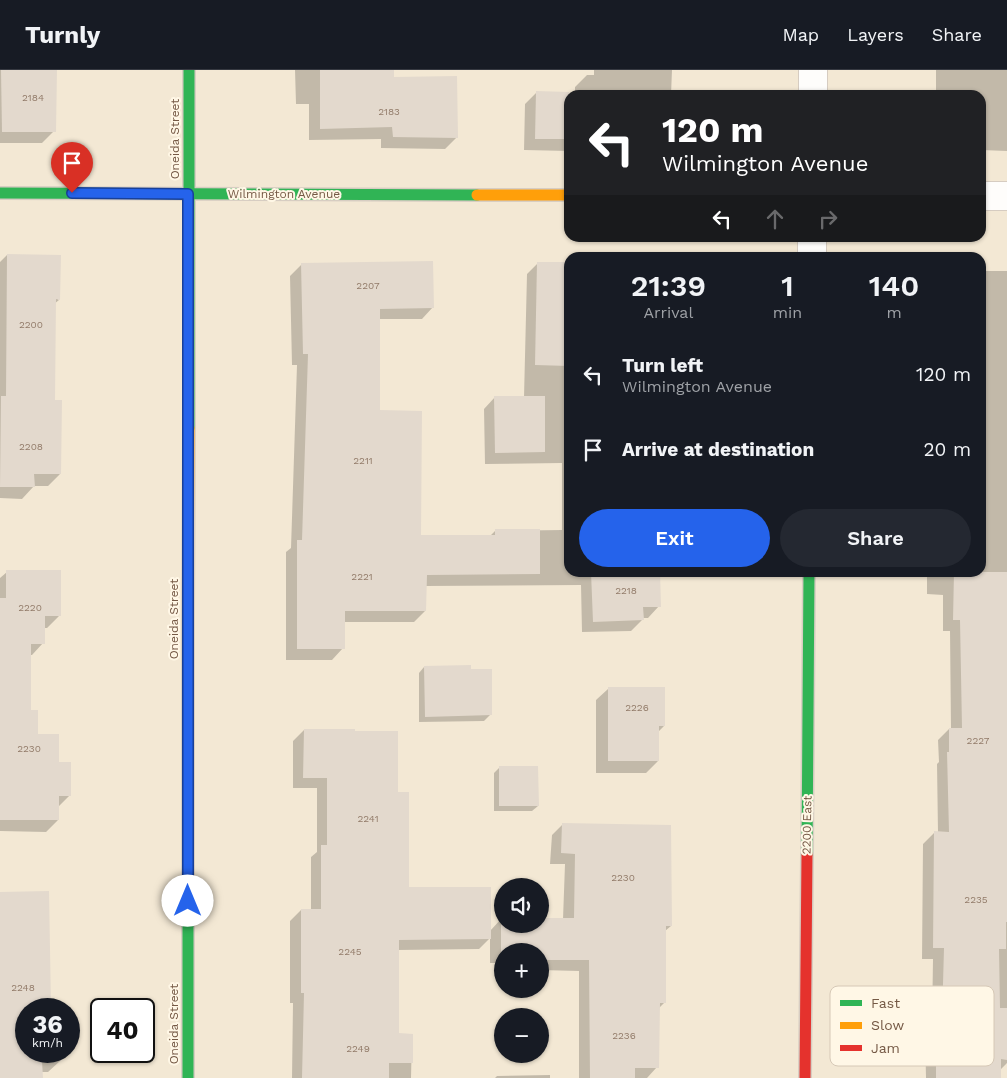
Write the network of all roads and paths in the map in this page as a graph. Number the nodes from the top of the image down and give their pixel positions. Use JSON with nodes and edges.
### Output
{"nodes":[{"id":1,"x":189,"y":70,"type":"edge"},
{"id":2,"x":813,"y":70,"type":"edge"},
{"id":3,"x":813,"y":90,"type":"edge"},
{"id":4,"x":0,"y":193,"type":"edge"},
{"id":5,"x":188,"y":194,"type":"junction"},
{"id":6,"x":564,"y":195,"type":"edge"},
{"id":7,"x":986,"y":196,"type":"edge"},
{"id":8,"x":1007,"y":196,"type":"edge"},
{"id":9,"x":809,"y":577,"type":"edge"},
{"id":10,"x":188,"y":1078,"type":"edge"},
{"id":11,"x":804,"y":1078,"type":"edge"}],
"edges":[{"from":1,"to":5,"type":"street","name":"Oneida Street"},
{"from":2,"to":3,"type":"street"},
{"from":4,"to":5,"type":"street","name":"Wilmington Avenue"},
{"from":5,"to":6,"type":"street","name":"Wilmington Avenue"},
{"from":5,"to":10,"type":"street","name":"Oneida Street"},
{"from":7,"to":8,"type":"street"},
{"from":9,"to":11,"type":"street","name":"2200 East"}]}
